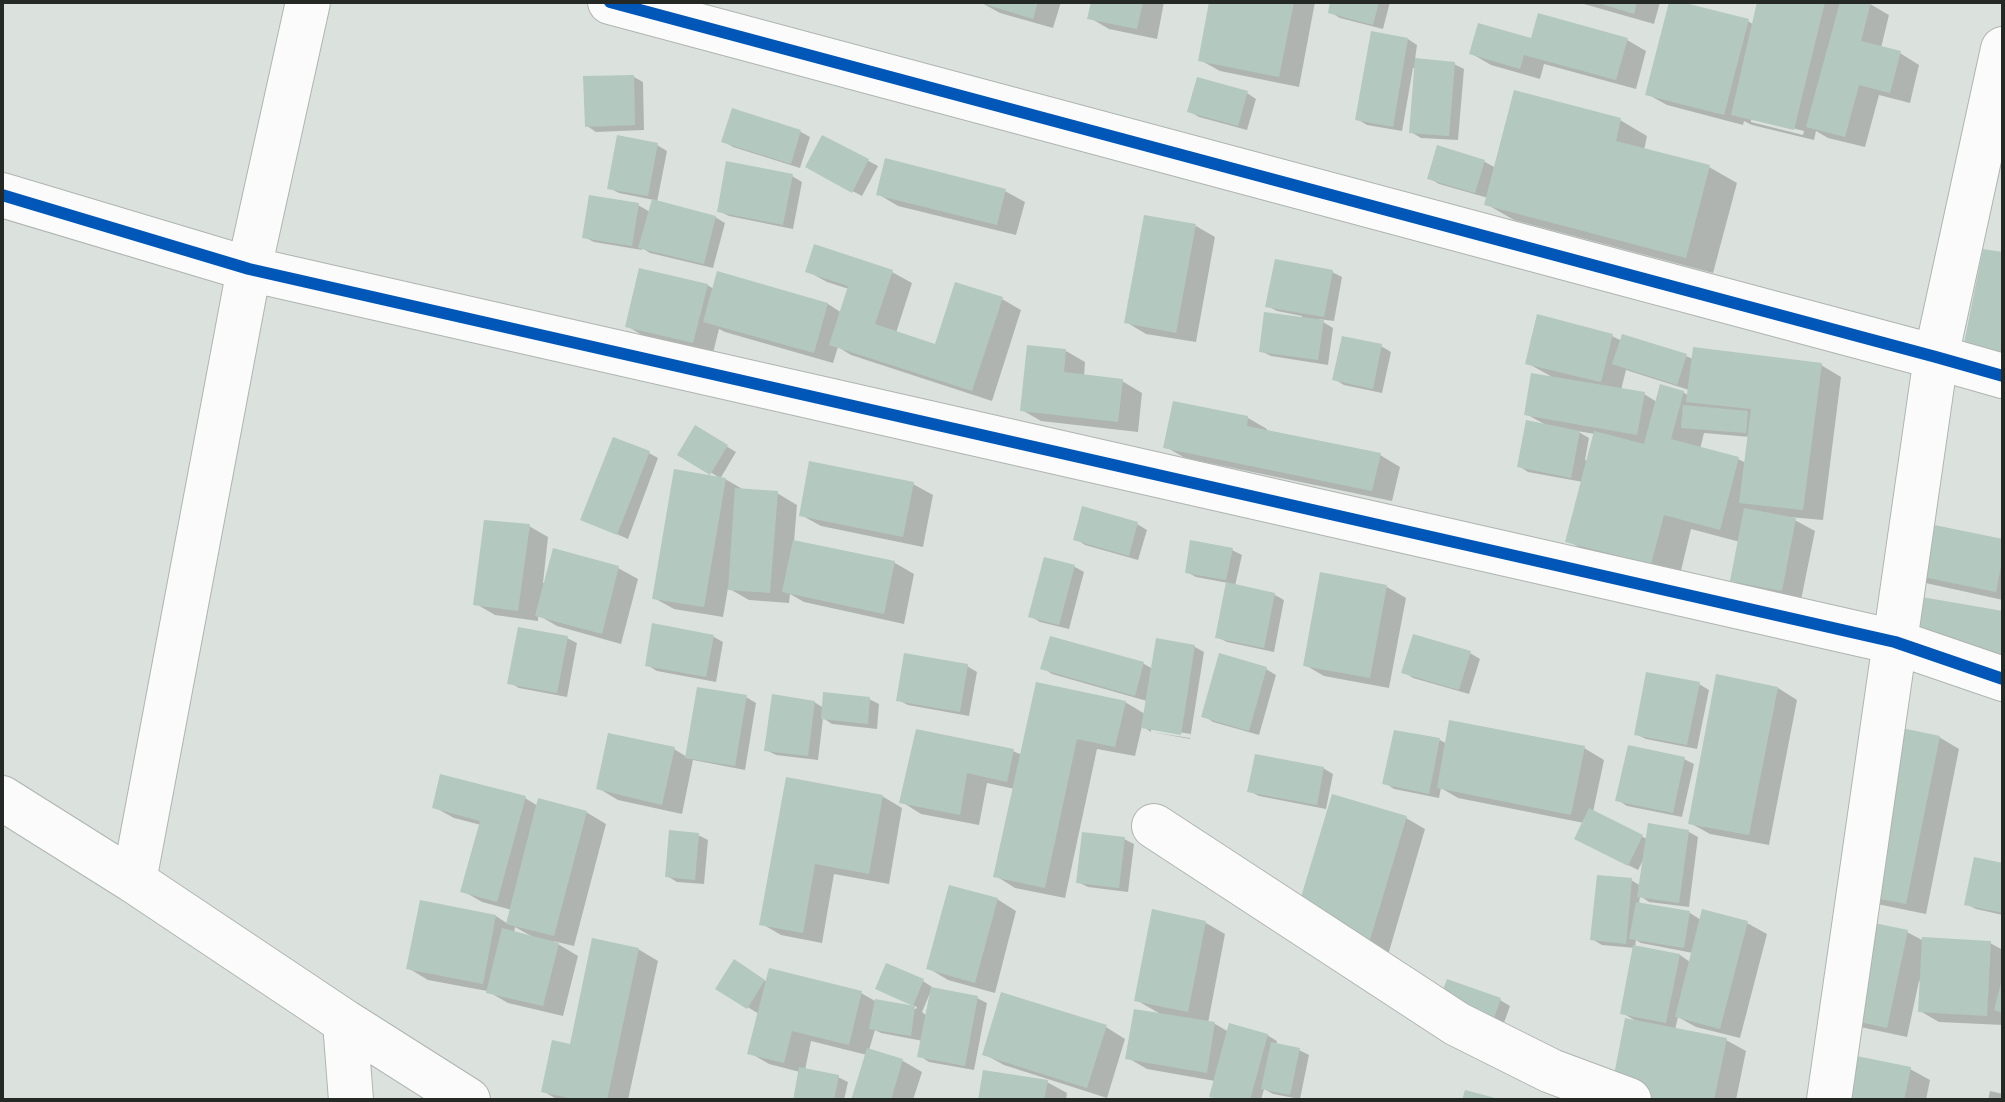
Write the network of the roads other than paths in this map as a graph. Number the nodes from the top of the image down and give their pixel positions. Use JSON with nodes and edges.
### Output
{"nodes":[{"id":1,"x":308,"y":2,"type":"edge"},
{"id":2,"x":610,"y":2,"type":"edge"},
{"id":3,"x":2003,"y":49,"type":"edge"},
{"id":4,"x":2,"y":195,"type":"edge"},
{"id":5,"x":249,"y":269,"type":"junction"},
{"id":6,"x":1936,"y":357,"type":"junction"},
{"id":7,"x":2003,"y":376,"type":"edge"},
{"id":8,"x":1895,"y":642,"type":"junction"},
{"id":9,"x":2003,"y":679,"type":"edge"},
{"id":10,"x":2,"y":798,"type":"edge"},
{"id":11,"x":1154,"y":826,"type":"dead end"},
{"id":12,"x":134,"y":881,"type":"junction"},
{"id":13,"x":345,"y":1022,"type":"junction"},
{"id":14,"x":351,"y":1100,"type":"edge"},
{"id":15,"x":468,"y":1100,"type":"edge"},
{"id":16,"x":1629,"y":1100,"type":"edge"},
{"id":17,"x":1829,"y":1100,"type":"edge"}],
"edges":[{"from":1,"to":5,"type":"street"},
{"from":2,"to":6,"type":"street"},
{"from":3,"to":6,"type":"street"},
{"from":4,"to":5,"type":"street"},
{"from":5,"to":8,"type":"street"},
{"from":5,"to":12,"type":"street"},
{"from":6,"to":7,"type":"street"},
{"from":6,"to":8,"type":"street"},
{"from":8,"to":9,"type":"street"},
{"from":8,"to":17,"type":"street"},
{"from":10,"to":12,"type":"street"},
{"from":11,"to":16,"type":"street"},
{"from":12,"to":13,"type":"street"},
{"from":13,"to":14,"type":"street"},
{"from":13,"to":15,"type":"street"}]}
